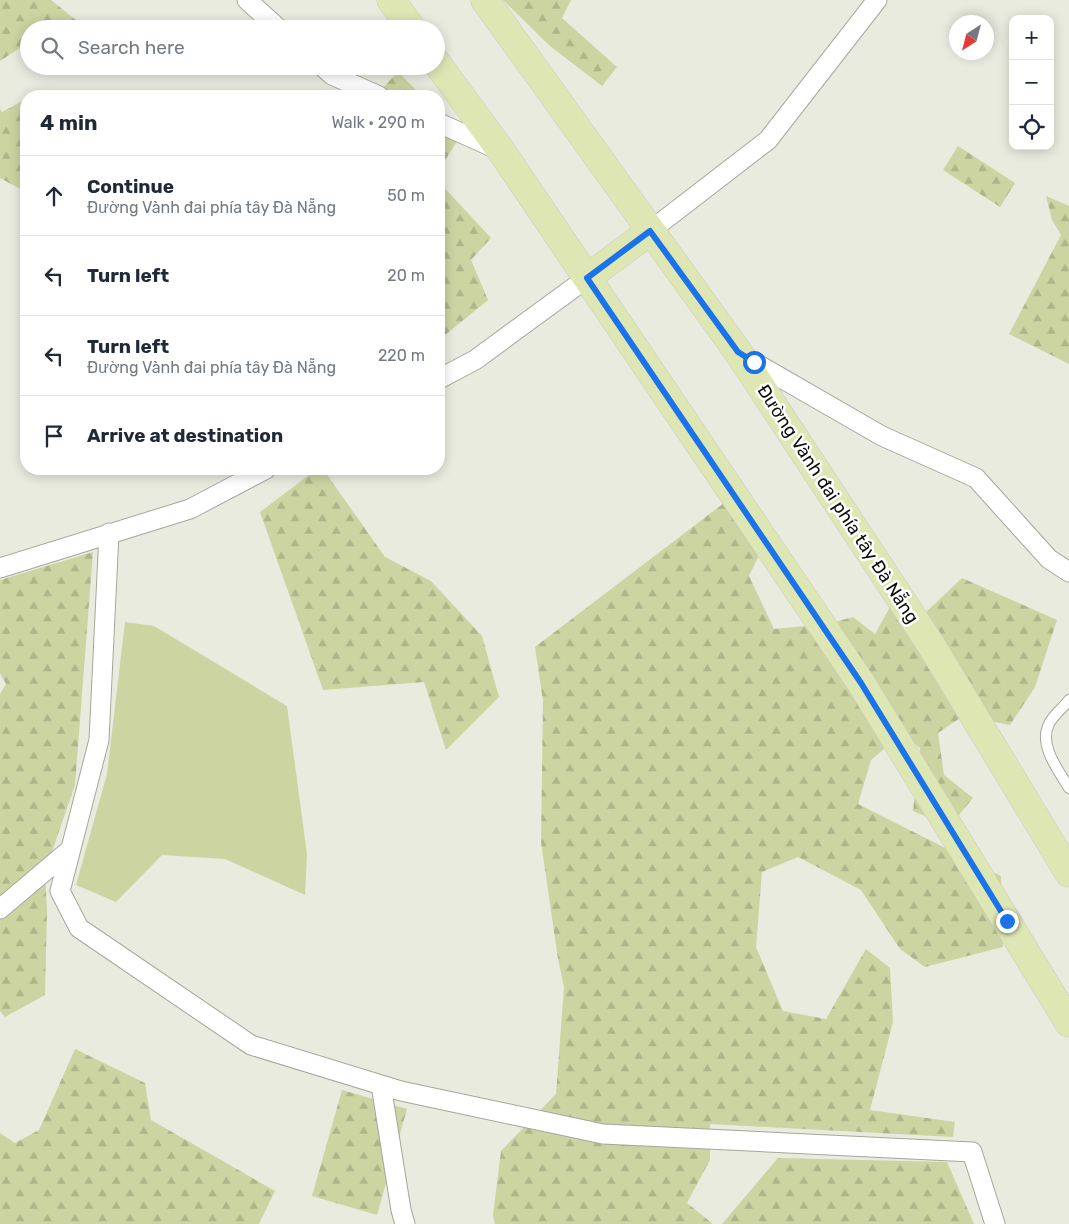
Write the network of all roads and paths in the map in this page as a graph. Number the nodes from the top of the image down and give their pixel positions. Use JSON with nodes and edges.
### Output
{"nodes":[{"id":1,"x":247,"y":0,"type":"edge"},
{"id":2,"x":391,"y":0,"type":"edge"},
{"id":3,"x":485,"y":0,"type":"edge"},
{"id":4,"x":877,"y":0,"type":"edge"},
{"id":5,"x":269,"y":20,"type":"edge"},
{"id":6,"x":405,"y":20,"type":"edge"},
{"id":7,"x":445,"y":74,"type":"edge"},
{"id":8,"x":332,"y":75,"type":"edge"},
{"id":9,"x":366,"y":90,"type":"edge"},
{"id":10,"x":445,"y":126,"type":"edge"},
{"id":11,"x":502,"y":152,"type":"junction"},
{"id":12,"x":650,"y":231,"type":"junction"},
{"id":13,"x":587,"y":278,"type":"junction"},
{"id":14,"x":738,"y":352,"type":"junction"},
{"id":15,"x":445,"y":376,"type":"edge"},
{"id":16,"x":255,"y":475,"type":"edge"},
{"id":17,"x":110,"y":533,"type":"junction"},
{"id":18,"x":0,"y":568,"type":"edge"},
{"id":19,"x":1069,"y":572,"type":"edge"},
{"id":20,"x":1069,"y":700,"type":"edge"},
{"id":21,"x":1069,"y":788,"type":"edge"},
{"id":22,"x":71,"y":849,"type":"junction"},
{"id":23,"x":1069,"y":873,"type":"edge"},
{"id":24,"x":0,"y":909,"type":"edge"},
{"id":25,"x":1069,"y":1023,"type":"edge"},
{"id":26,"x":381,"y":1085,"type":"junction"},
{"id":27,"x":405,"y":1224,"type":"edge"},
{"id":28,"x":995,"y":1224,"type":"edge"}],
"edges":[{"from":1,"to":5,"type":"street"},
{"from":2,"to":6,"type":"main road"},
{"from":3,"to":12,"type":"main road","name":"Đường Vành đai phía tây Đà Nẵng"},
{"from":4,"to":12,"type":"street"},
{"from":7,"to":11,"type":"main road"},
{"from":8,"to":9,"type":"street"},
{"from":10,"to":11,"type":"street"},
{"from":11,"to":13,"type":"main road"},
{"from":12,"to":13,"type":"main road"},
{"from":12,"to":14,"type":"main road","name":"Đường Vành đai phía tây Đà Nẵng"},
{"from":13,"to":15,"type":"street"},
{"from":13,"to":25,"type":"main road"},
{"from":14,"to":19,"type":"street"},
{"from":14,"to":23,"type":"main road","name":"Đường Vành đai phía tây Đà Nẵng"},
{"from":16,"to":17,"type":"street"},
{"from":17,"to":18,"type":"street"},
{"from":17,"to":22,"type":"street"},
{"from":20,"to":21,"type":"lane"},
{"from":22,"to":24,"type":"street"},
{"from":22,"to":26,"type":"street"},
{"from":26,"to":27,"type":"street"},
{"from":26,"to":28,"type":"street"}]}
